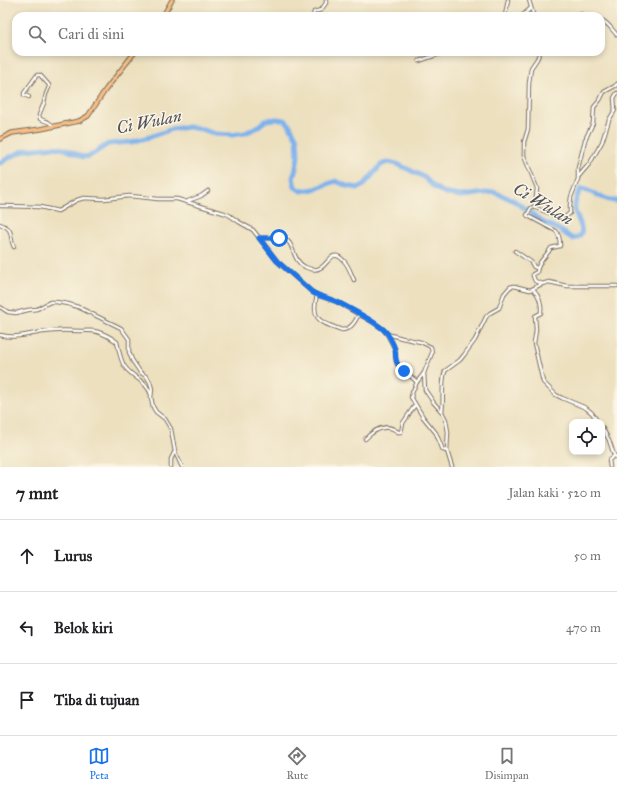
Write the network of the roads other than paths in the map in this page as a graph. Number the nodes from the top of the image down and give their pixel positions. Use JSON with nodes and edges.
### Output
{"nodes":[{"id":1,"x":172,"y":0,"type":"edge"},
{"id":2,"x":326,"y":0,"type":"edge"},
{"id":3,"x":508,"y":0,"type":"edge"},
{"id":4,"x":529,"y":0,"type":"edge"},
{"id":5,"x":531,"y":8,"type":"junction"},
{"id":6,"x":165,"y":12,"type":"edge"},
{"id":7,"x":314,"y":12,"type":"edge"},
{"id":8,"x":506,"y":12,"type":"edge"},
{"id":9,"x":526,"y":12,"type":"edge"},
{"id":10,"x":532,"y":12,"type":"edge"},
{"id":11,"x":605,"y":22,"type":"edge"},
{"id":12,"x":617,"y":35,"type":"edge"},
{"id":13,"x":132,"y":56,"type":"edge"},
{"id":14,"x":435,"y":56,"type":"edge"},
{"id":15,"x":538,"y":56,"type":"edge"},
{"id":16,"x":419,"y":62,"type":"dead end"},
{"id":17,"x":617,"y":85,"type":"edge"},
{"id":18,"x":617,"y":93,"type":"edge"},
{"id":19,"x":29,"y":97,"type":"dead end"},
{"id":20,"x":54,"y":126,"type":"junction"},
{"id":21,"x":0,"y":139,"type":"edge"},
{"id":22,"x":578,"y":176,"type":"junction"},
{"id":23,"x":208,"y":191,"type":"dead end"},
{"id":24,"x":187,"y":202,"type":"junction"},
{"id":25,"x":0,"y":206,"type":"edge"},
{"id":26,"x":533,"y":208,"type":"junction"},
{"id":27,"x":0,"y":224,"type":"edge"},
{"id":28,"x":259,"y":238,"type":"junction"},
{"id":29,"x":14,"y":247,"type":"dead end"},
{"id":30,"x":516,"y":251,"type":"dead end"},
{"id":31,"x":537,"y":268,"type":"junction"},
{"id":32,"x":354,"y":280,"type":"dead end"},
{"id":33,"x":542,"y":284,"type":"junction"},
{"id":34,"x":617,"y":286,"type":"edge"},
{"id":35,"x":533,"y":289,"type":"junction"},
{"id":36,"x":317,"y":295,"type":"junction"},
{"id":37,"x":0,"y":307,"type":"edge"},
{"id":38,"x":359,"y":314,"type":"junction"},
{"id":39,"x":387,"y":334,"type":"junction"},
{"id":40,"x":0,"y":335,"type":"edge"},
{"id":41,"x":424,"y":373,"type":"junction"},
{"id":42,"x":417,"y":382,"type":"junction"},
{"id":43,"x":151,"y":397,"type":"junction"},
{"id":44,"x":416,"y":405,"type":"junction"},
{"id":45,"x":442,"y":412,"type":"junction"},
{"id":46,"x":596,"y":419,"type":"edge"},
{"id":47,"x":605,"y":433,"type":"edge"},
{"id":48,"x":365,"y":439,"type":"dead end"},
{"id":49,"x":447,"y":451,"type":"junction"},
{"id":50,"x":175,"y":452,"type":"junction"},
{"id":51,"x":614,"y":456,"type":"junction"},
{"id":52,"x":617,"y":458,"type":"edge"},
{"id":53,"x":171,"y":467,"type":"edge"},
{"id":54,"x":182,"y":467,"type":"edge"},
{"id":55,"x":452,"y":467,"type":"edge"},
{"id":56,"x":610,"y":467,"type":"edge"}],
"edges":[{"from":1,"to":6,"type":"main road"},
{"from":2,"to":7,"type":"street"},
{"from":3,"to":8,"type":"street"},
{"from":4,"to":5,"type":"street"},
{"from":5,"to":9,"type":"street"},
{"from":5,"to":10,"type":"street"},
{"from":11,"to":12,"type":"street"},
{"from":13,"to":20,"type":"main road"},
{"from":14,"to":16,"type":"street"},
{"from":15,"to":26,"type":"street"},
{"from":17,"to":22,"type":"street"},
{"from":18,"to":22,"type":"street"},
{"from":19,"to":20,"type":"street"},
{"from":20,"to":21,"type":"main road"},
{"from":22,"to":26,"type":"street"},
{"from":23,"to":24,"type":"street"},
{"from":24,"to":25,"type":"street"},
{"from":24,"to":28,"type":"street"},
{"from":26,"to":31,"type":"street"},
{"from":27,"to":29,"type":"street"},
{"from":28,"to":32,"type":"street"},
{"from":28,"to":36,"type":"street"},
{"from":30,"to":31,"type":"street"},
{"from":31,"to":33,"type":"street"},
{"from":33,"to":34,"type":"street"},
{"from":33,"to":35,"type":"street"},
{"from":35,"to":45,"type":"street"},
{"from":35,"to":46,"type":"street"},
{"from":36,"to":38,"type":"street"},
{"from":36,"to":38,"type":"street"},
{"from":37,"to":43,"type":"street"},
{"from":38,"to":39,"type":"street"},
{"from":39,"to":41,"type":"street"},
{"from":39,"to":42,"type":"street"},
{"from":40,"to":43,"type":"street"},
{"from":41,"to":42,"type":"street"},
{"from":41,"to":45,"type":"street"},
{"from":42,"to":44,"type":"street"},
{"from":43,"to":50,"type":"street"},
{"from":44,"to":48,"type":"street"},
{"from":44,"to":49,"type":"street"},
{"from":45,"to":49,"type":"street"},
{"from":47,"to":51,"type":"street"},
{"from":49,"to":55,"type":"street"},
{"from":50,"to":53,"type":"street"},
{"from":50,"to":54,"type":"street"},
{"from":51,"to":52,"type":"street"},
{"from":51,"to":56,"type":"street"}]}
